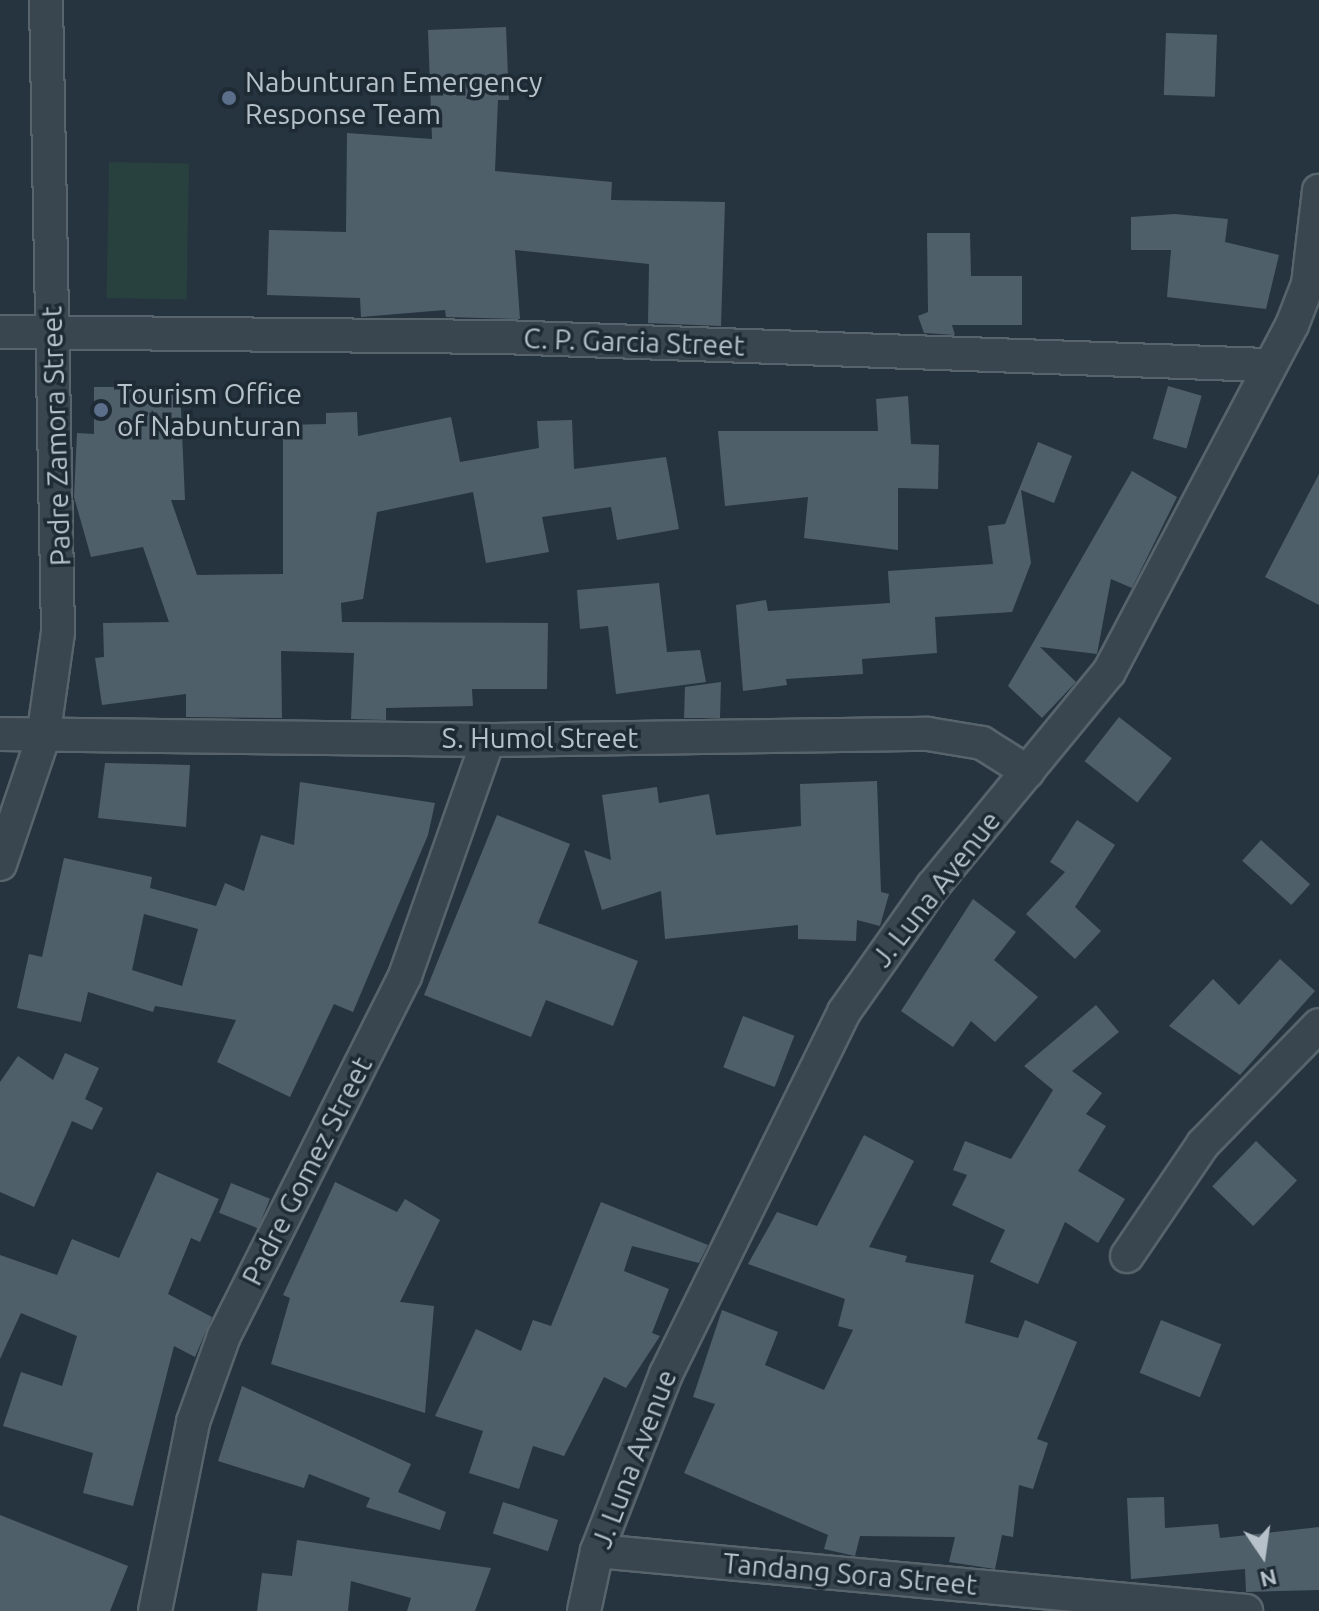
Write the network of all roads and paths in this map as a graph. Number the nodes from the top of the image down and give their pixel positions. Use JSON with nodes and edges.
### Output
{"nodes":[{"id":1,"x":46,"y":0,"type":"edge"},
{"id":2,"x":1319,"y":191,"type":"edge"},
{"id":3,"x":1306,"y":326,"type":"edge"},
{"id":4,"x":0,"y":332,"type":"edge"},
{"id":5,"x":52,"y":333,"type":"junction"},
{"id":6,"x":1267,"y":365,"type":"junction"},
{"id":7,"x":0,"y":734,"type":"edge"},
{"id":8,"x":43,"y":738,"type":"junction"},
{"id":9,"x":488,"y":740,"type":"junction"},
{"id":10,"x":1028,"y":772,"type":"junction"},
{"id":11,"x":0,"y":864,"type":"edge"},
{"id":12,"x":1319,"y":1025,"type":"edge"},
{"id":13,"x":1127,"y":1256,"type":"dead end"},
{"id":14,"x":597,"y":1551,"type":"junction"},
{"id":15,"x":155,"y":1611,"type":"edge"},
{"id":16,"x":584,"y":1611,"type":"edge"},
{"id":17,"x":1246,"y":1611,"type":"edge"}],
"edges":[{"from":1,"to":5,"type":"street","name":"Padre Zamora Street"},
{"from":2,"to":3,"type":"street","name":"J. Luna Avenue"},
{"from":3,"to":6,"type":"street","name":"J. Luna Avenue"},
{"from":4,"to":5,"type":"street","name":"C. P. Garcia Street"},
{"from":5,"to":6,"type":"street","name":"C. P. Garcia Street"},
{"from":5,"to":8,"type":"street","name":"Padre Zamora Street"},
{"from":6,"to":10,"type":"street","name":"J. Luna Avenue"},
{"from":7,"to":8,"type":"street","name":"S. Humol Street"},
{"from":8,"to":9,"type":"street","name":"S. Humol Street"},
{"from":8,"to":11,"type":"street","name":"Padre Zamora Street"},
{"from":9,"to":10,"type":"street","name":"S. Humol Street"},
{"from":9,"to":15,"type":"street","name":"Padre Gomez Street"},
{"from":10,"to":14,"type":"street","name":"J. Luna Avenue"},
{"from":12,"to":13,"type":"street"},
{"from":14,"to":16,"type":"street","name":"J. Luna Avenue"},
{"from":14,"to":17,"type":"street","name":"Tandang Sora Street"}]}
